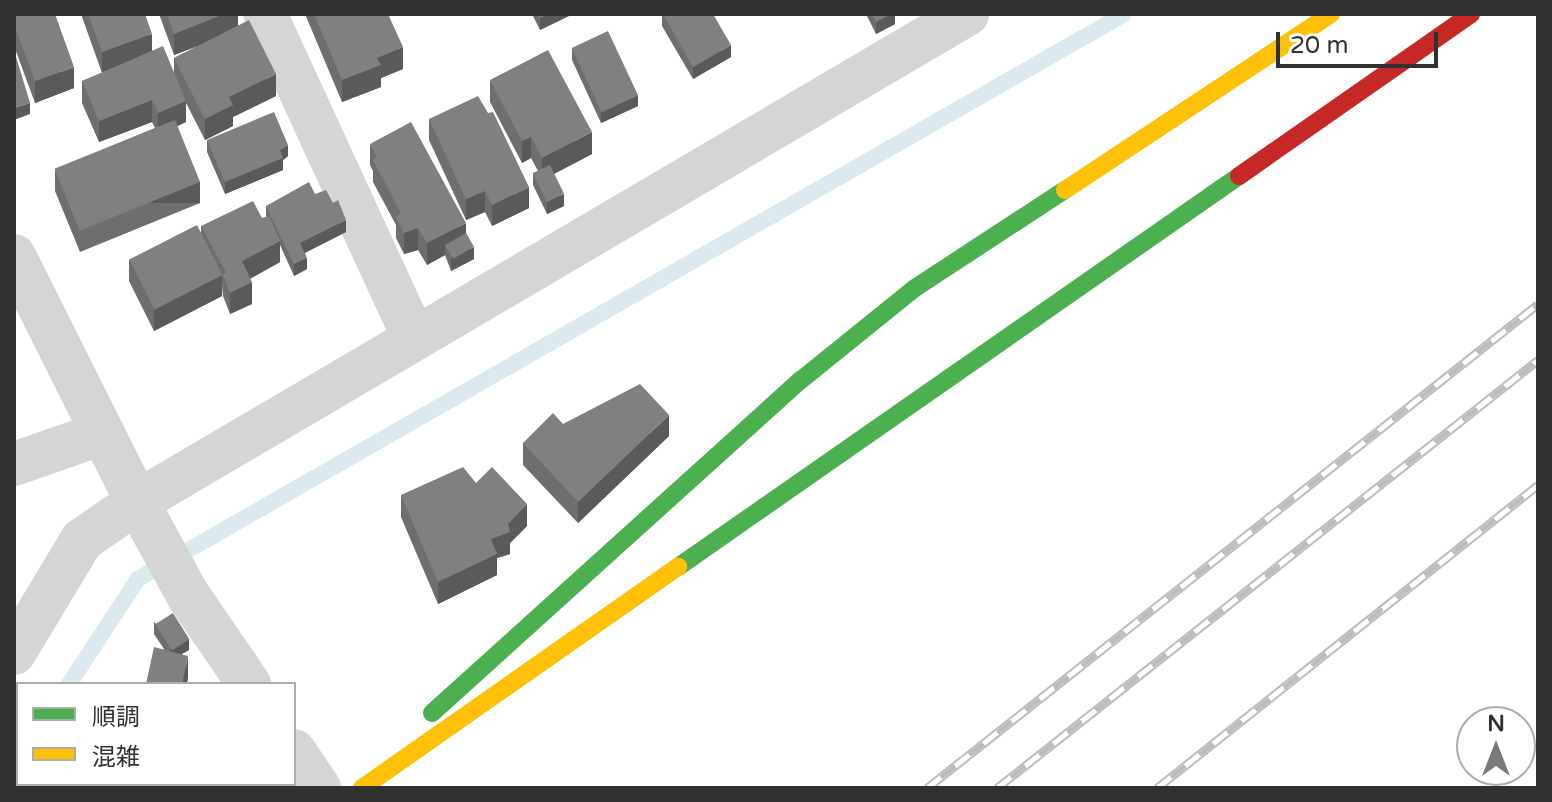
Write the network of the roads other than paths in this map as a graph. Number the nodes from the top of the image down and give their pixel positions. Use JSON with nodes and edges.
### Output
{"nodes":[{"id":1,"x":265,"y":14,"type":"edge"},
{"id":2,"x":967,"y":14,"type":"edge"},
{"id":3,"x":1331,"y":14,"type":"edge"},
{"id":4,"x":1471,"y":14,"type":"edge"},
{"id":5,"x":16,"y":264,"type":"edge"},
{"id":6,"x":414,"y":338,"type":"junction"},
{"id":7,"x":103,"y":433,"type":"junction"},
{"id":8,"x":14,"y":464,"type":"edge"},
{"id":9,"x":137,"y":502,"type":"junction"},
{"id":10,"x":14,"y":653,"type":"edge"},
{"id":11,"x":248,"y":682,"type":"edge"},
{"id":12,"x":296,"y":754,"type":"edge"},
{"id":13,"x":319,"y":788,"type":"edge"},
{"id":14,"x":354,"y":788,"type":"edge"},
{"id":15,"x":362,"y":788,"type":"edge"}],
"edges":[{"from":1,"to":6,"type":"street"},
{"from":2,"to":6,"type":"street"},
{"from":3,"to":14,"type":"street"},
{"from":4,"to":15,"type":"street"},
{"from":5,"to":7,"type":"street"},
{"from":6,"to":9,"type":"street"},
{"from":7,"to":8,"type":"street"},
{"from":7,"to":9,"type":"street"},
{"from":9,"to":10,"type":"street"},
{"from":9,"to":11,"type":"street"},
{"from":12,"to":13,"type":"street"}]}
